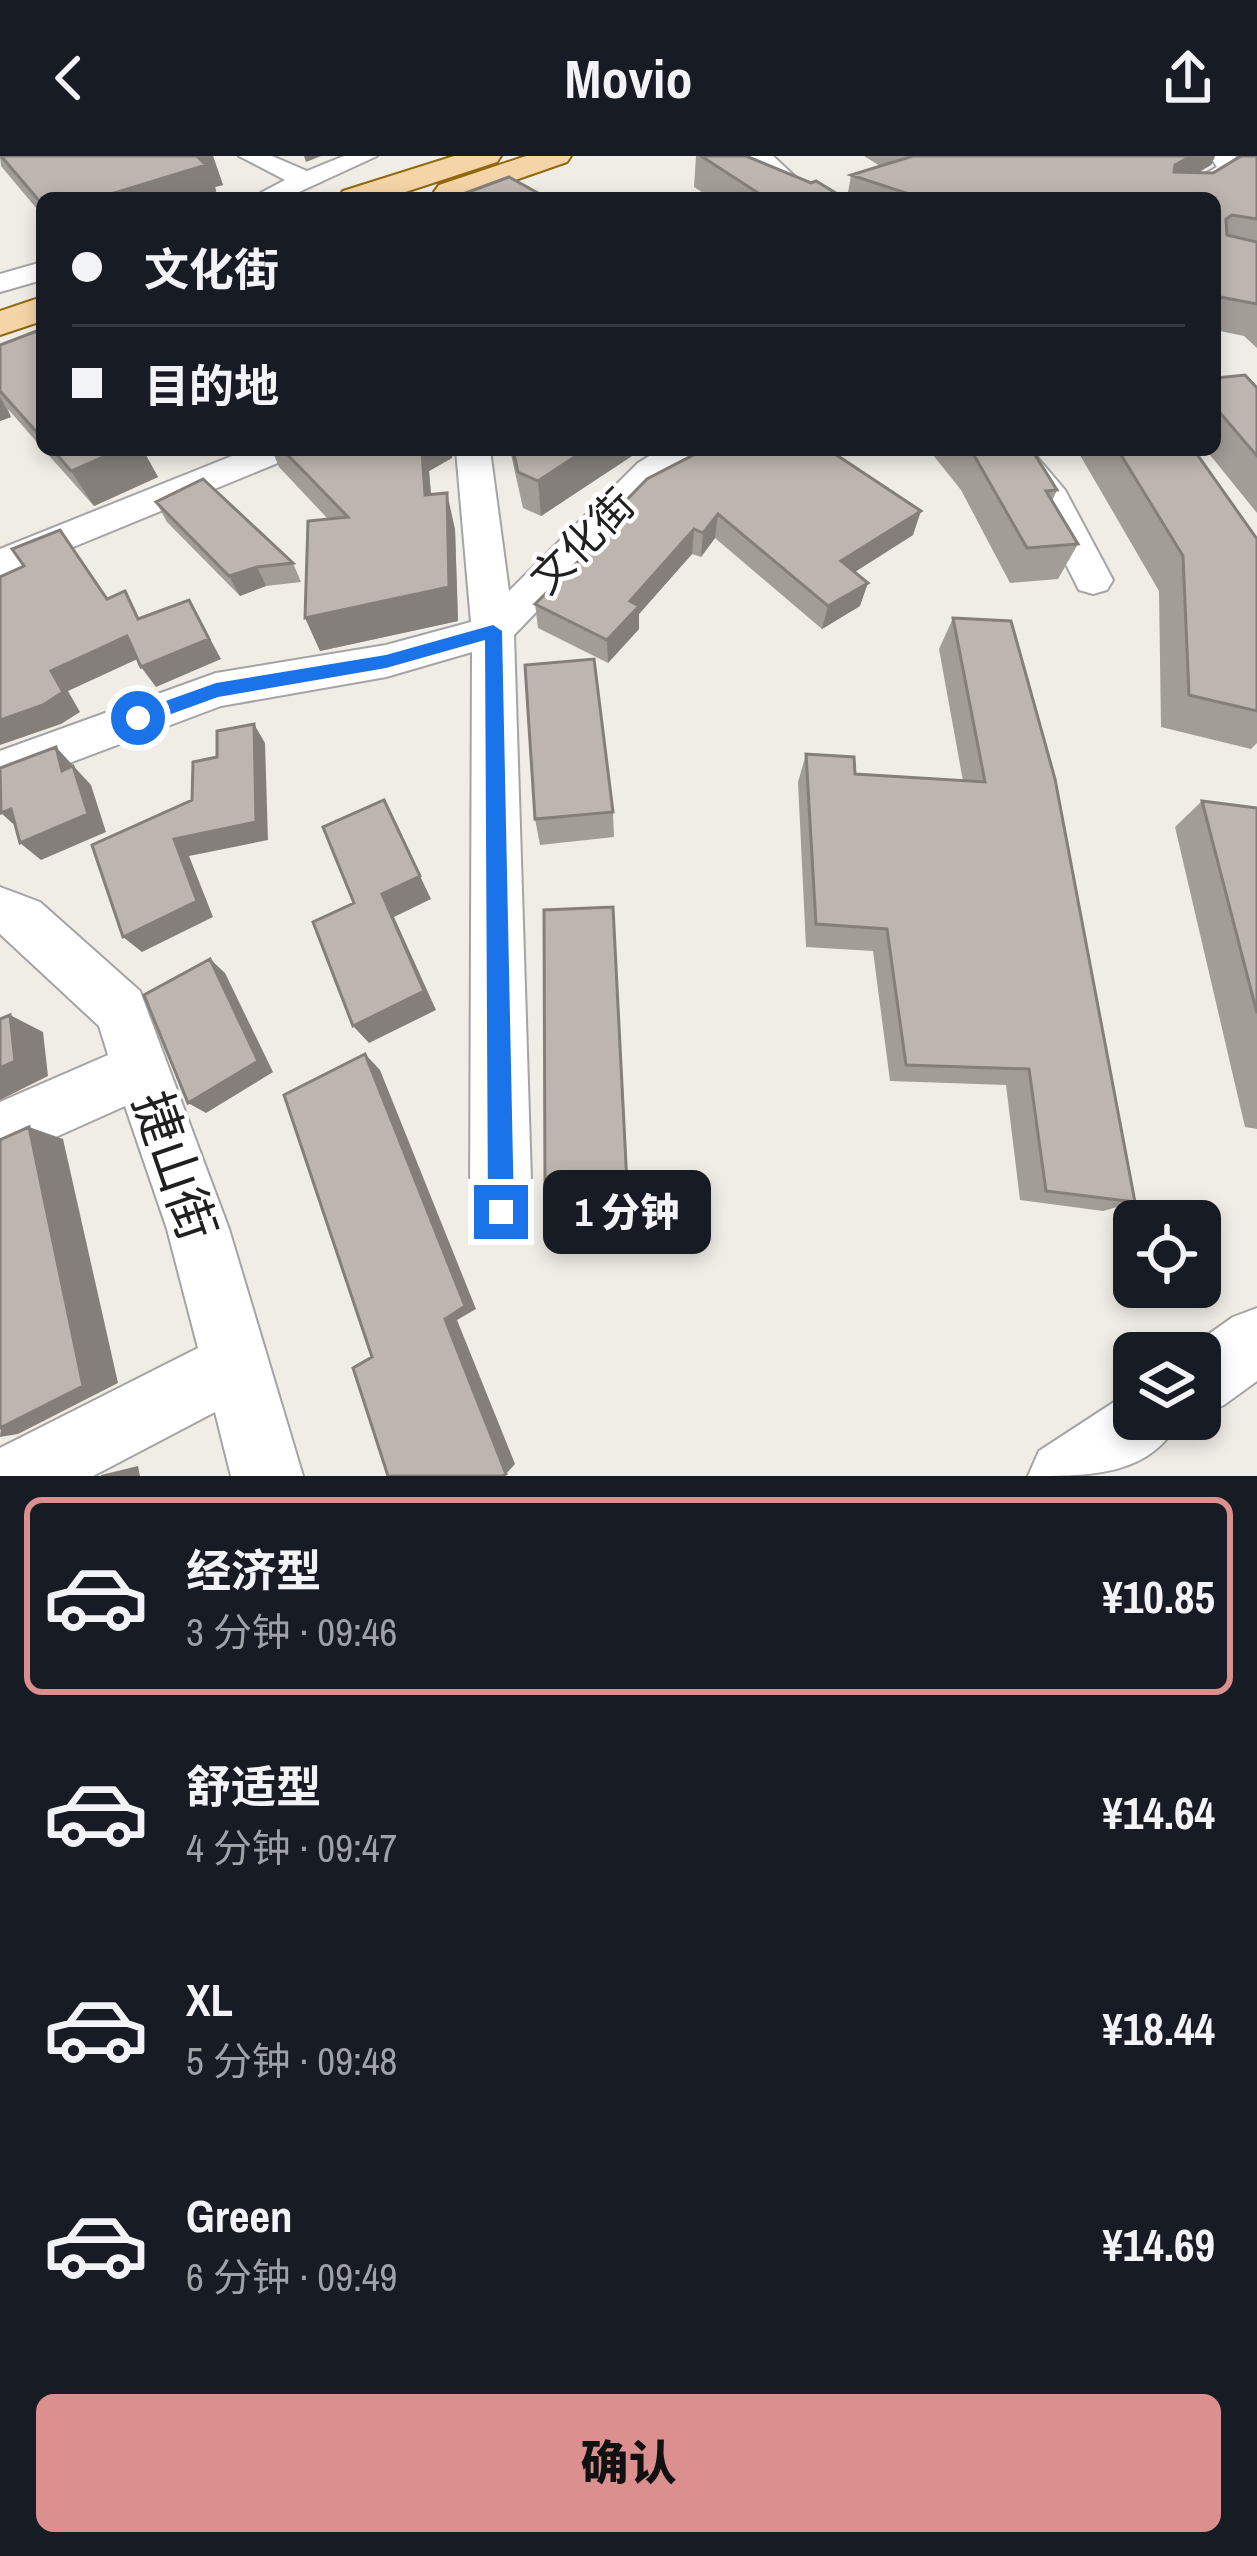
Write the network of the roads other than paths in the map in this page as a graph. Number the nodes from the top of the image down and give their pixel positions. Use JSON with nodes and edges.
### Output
{"nodes":[{"id":1,"x":251,"y":156,"type":"edge"},
{"id":2,"x":365,"y":156,"type":"edge"},
{"id":3,"x":556,"y":156,"type":"edge"},
{"id":4,"x":758,"y":156,"type":"edge"},
{"id":5,"x":1224,"y":156,"type":"edge"},
{"id":6,"x":1257,"y":164,"type":"edge"},
{"id":7,"x":485,"y":168,"type":"edge"},
{"id":8,"x":309,"y":181,"type":"junction"},
{"id":9,"x":280,"y":192,"type":"edge"},
{"id":10,"x":380,"y":192,"type":"edge"},
{"id":11,"x":443,"y":192,"type":"edge"},
{"id":12,"x":515,"y":192,"type":"edge"},
{"id":13,"x":798,"y":192,"type":"edge"},
{"id":14,"x":1188,"y":192,"type":"edge"},
{"id":15,"x":36,"y":274,"type":"edge"},
{"id":16,"x":0,"y":283,"type":"edge"},
{"id":17,"x":36,"y":310,"type":"edge"},
{"id":18,"x":0,"y":324,"type":"edge"},
{"id":19,"x":36,"y":339,"type":"edge"},
{"id":20,"x":0,"y":352,"type":"edge"},
{"id":21,"x":263,"y":456,"type":"edge"},
{"id":22,"x":474,"y":456,"type":"edge"},
{"id":23,"x":674,"y":456,"type":"edge"},
{"id":24,"x":1017,"y":456,"type":"edge"},
{"id":25,"x":0,"y":564,"type":"edge"},
{"id":26,"x":1093,"y":580,"type":"dead end"},
{"id":27,"x":493,"y":631,"type":"junction"},
{"id":28,"x":0,"y":770,"type":"edge"},
{"id":29,"x":0,"y":910,"type":"edge"},
{"id":30,"x":142,"y":1070,"type":"junction"},
{"id":31,"x":0,"y":1132,"type":"edge"},
{"id":32,"x":501,"y":1212,"type":"dead end"},
{"id":33,"x":1257,"y":1341,"type":"edge"},
{"id":34,"x":236,"y":1365,"type":"junction"},
{"id":35,"x":1221,"y":1366,"type":"edge"},
{"id":36,"x":1115,"y":1440,"type":"edge"},
{"id":37,"x":19,"y":1476,"type":"edge"},
{"id":38,"x":267,"y":1476,"type":"edge"},
{"id":39,"x":1064,"y":1476,"type":"edge"}],
"edges":[{"from":1,"to":8,"type":"street"},
{"from":2,"to":8,"type":"street"},
{"from":3,"to":7,"type":"main road"},
{"from":4,"to":13,"type":"street"},
{"from":5,"to":6,"type":"street"},
{"from":5,"to":14,"type":"street"},
{"from":7,"to":10,"type":"main road"},
{"from":7,"to":11,"type":"main road"},
{"from":7,"to":12,"type":"street"},
{"from":8,"to":9,"type":"street"},
{"from":15,"to":16,"type":"street"},
{"from":17,"to":18,"type":"main road"},
{"from":19,"to":20,"type":"main road"},
{"from":21,"to":25,"type":"street"},
{"from":22,"to":27,"type":"street"},
{"from":23,"to":27,"type":"street","name":"文化街"},
{"from":24,"to":26,"type":"street"},
{"from":27,"to":28,"type":"street","name":"文化街"},
{"from":27,"to":32,"type":"street"},
{"from":29,"to":30,"type":"street","name":"捷山街"},
{"from":30,"to":31,"type":"street"},
{"from":30,"to":34,"type":"street","name":"捷山街"},
{"from":33,"to":35,"type":"street"},
{"from":34,"to":37,"type":"street"},
{"from":34,"to":38,"type":"street","name":"捷山街"},
{"from":36,"to":39,"type":"street"}]}
